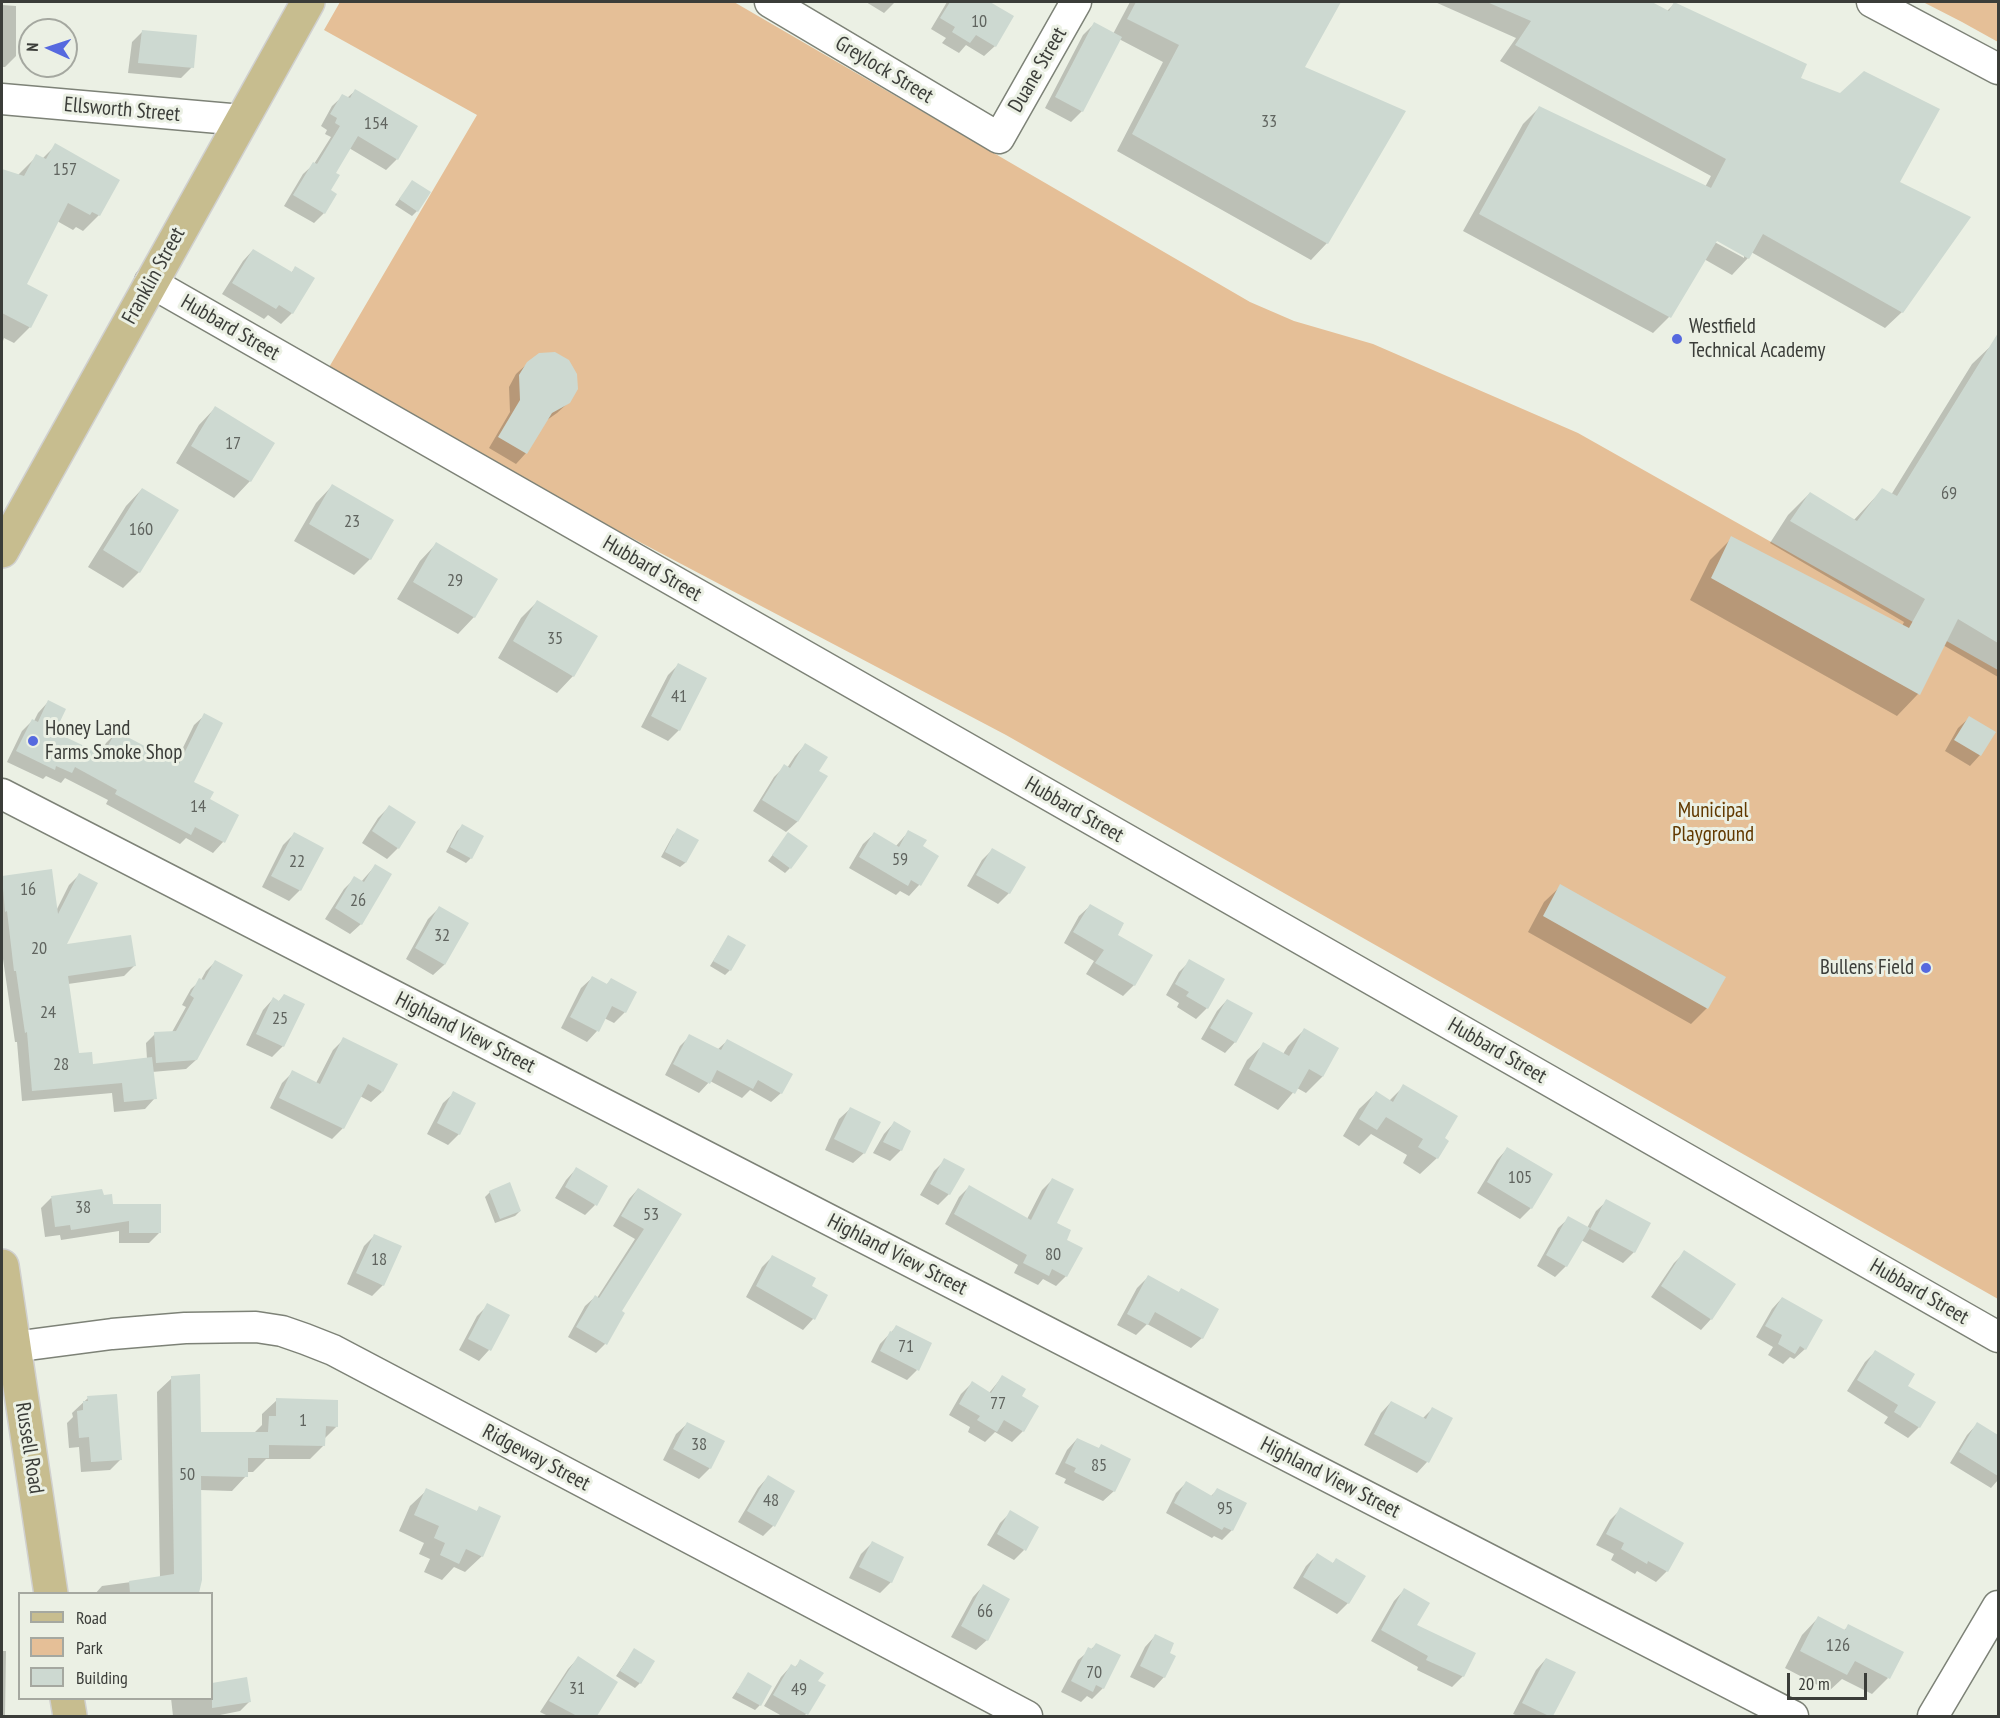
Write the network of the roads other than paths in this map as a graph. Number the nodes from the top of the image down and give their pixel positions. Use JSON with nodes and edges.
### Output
{"nodes":[{"id":1,"x":308,"y":2,"type":"edge"},
{"id":2,"x":770,"y":2,"type":"edge"},
{"id":3,"x":1076,"y":2,"type":"edge"},
{"id":4,"x":1872,"y":2,"type":"edge"},
{"id":5,"x":1998,"y":69,"type":"edge"},
{"id":6,"x":2,"y":99,"type":"edge"},
{"id":7,"x":242,"y":120,"type":"junction"},
{"id":8,"x":999,"y":138,"type":"joint"},
{"id":9,"x":150,"y":282,"type":"junction"},
{"id":10,"x":2,"y":551,"type":"edge"},
{"id":11,"x":2,"y":794,"type":"edge"},
{"id":12,"x":2,"y":1266,"type":"edge"},
{"id":13,"x":1998,"y":1337,"type":"edge"},
{"id":14,"x":13,"y":1347,"type":"junction"},
{"id":15,"x":51,"y":1592,"type":"edge"},
{"id":16,"x":1998,"y":1606,"type":"edge"},
{"id":17,"x":67,"y":1700,"type":"edge"},
{"id":18,"x":70,"y":1716,"type":"edge"},
{"id":19,"x":1027,"y":1716,"type":"edge"},
{"id":20,"x":1793,"y":1716,"type":"edge"},
{"id":21,"x":1933,"y":1716,"type":"edge"}],
"edges":[{"from":1,"to":7,"type":"main road","name":"Franklin Street"},
{"from":2,"to":8,"type":"street","name":"Greylock Street"},
{"from":3,"to":8,"type":"street","name":"Duane Street"},
{"from":4,"to":5,"type":"street"},
{"from":6,"to":7,"type":"street","name":"Ellsworth Street"},
{"from":7,"to":9,"type":"main road","name":"Franklin Street"},
{"from":9,"to":10,"type":"main road","name":"Franklin Street"},
{"from":9,"to":13,"type":"street","name":"Hubbard Street"},
{"from":11,"to":20,"type":"street","name":"Highland View Street"},
{"from":12,"to":14,"type":"main road","name":"Russell Road"},
{"from":14,"to":15,"type":"main road","name":"Russell Road"},
{"from":14,"to":19,"type":"street","name":"Ridgeway Street"},
{"from":16,"to":21,"type":"street"},
{"from":17,"to":18,"type":"main road"}]}
